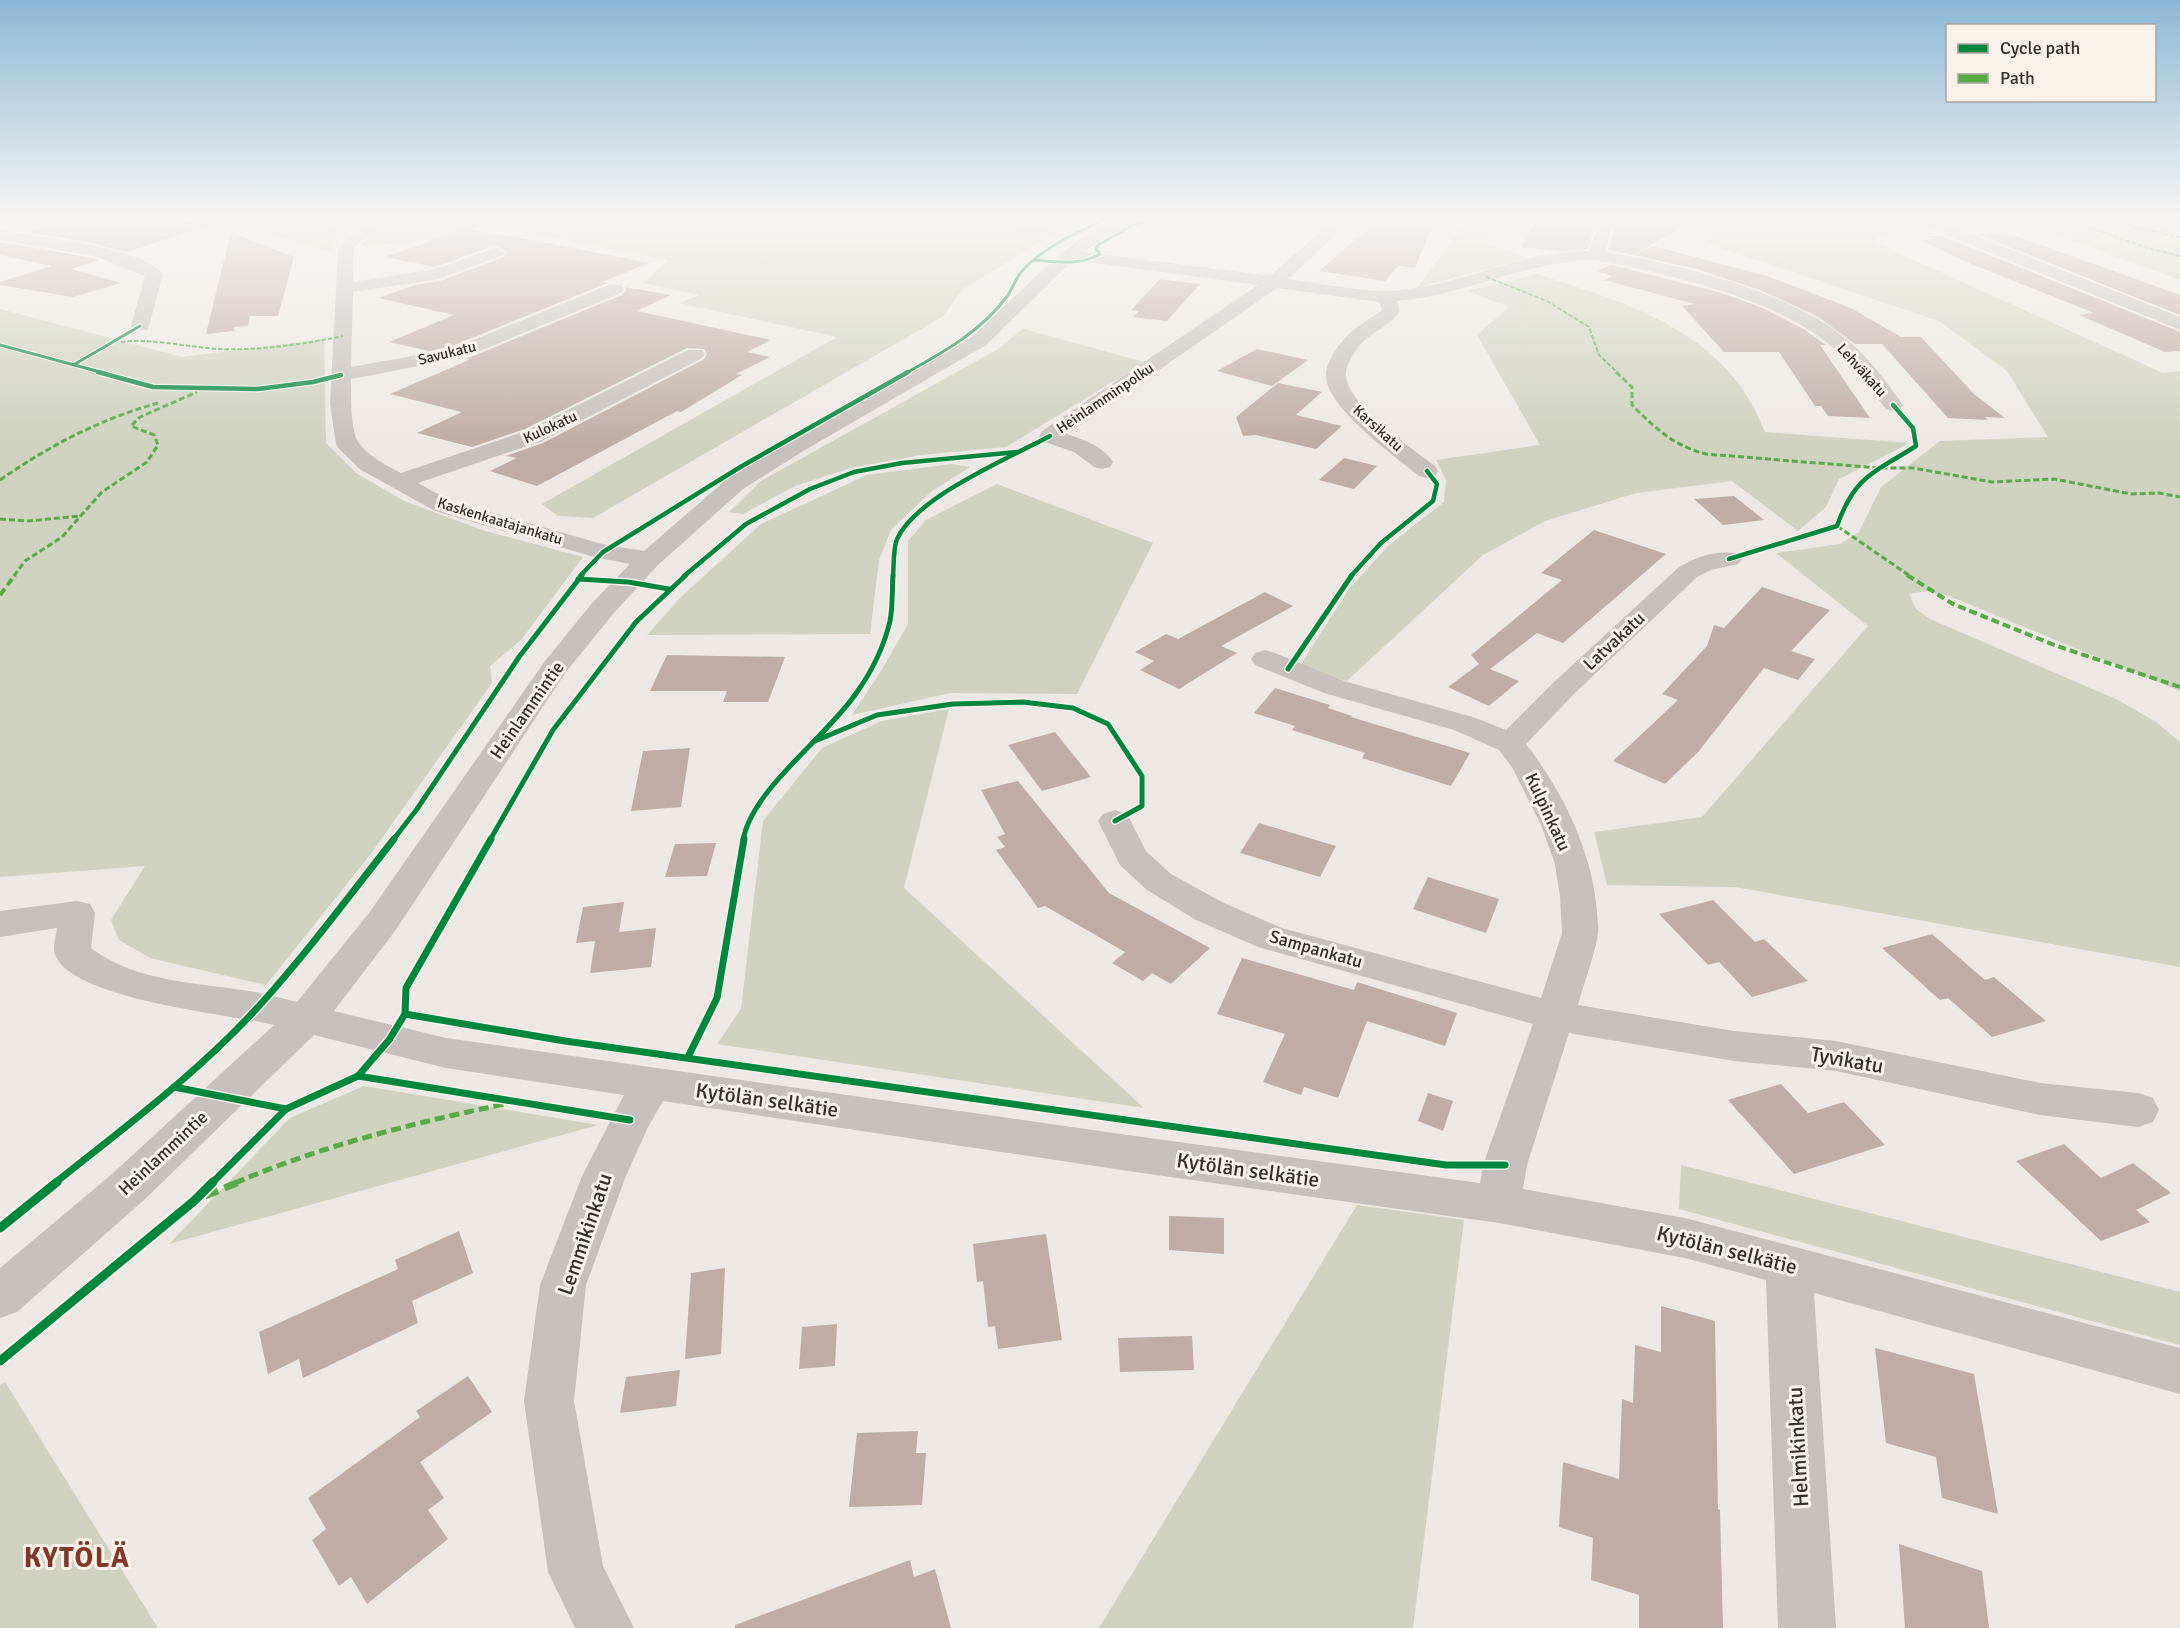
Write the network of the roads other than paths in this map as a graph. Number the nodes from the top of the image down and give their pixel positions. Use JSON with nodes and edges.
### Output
{"nodes":[{"id":1,"x":149,"y":293,"type":"edge"},
{"id":2,"x":345,"y":293,"type":"edge"},
{"id":3,"x":605,"y":293,"type":"edge"},
{"id":4,"x":1032,"y":293,"type":"edge"},
{"id":5,"x":1259,"y":293,"type":"edge"},
{"id":6,"x":1352,"y":293,"type":"edge"},
{"id":7,"x":1421,"y":293,"type":"edge"},
{"id":8,"x":1742,"y":293,"type":"edge"},
{"id":9,"x":2104,"y":293,"type":"edge"},
{"id":10,"x":1384,"y":297,"type":"junction"},
{"id":11,"x":2180,"y":324,"type":"edge"},
{"id":12,"x":140,"y":326,"type":"dead end"},
{"id":13,"x":695,"y":354,"type":"dead end"},
{"id":14,"x":341,"y":375,"type":"junction"},
{"id":15,"x":1893,"y":405,"type":"dead end"},
{"id":16,"x":1102,"y":462,"type":"dead end"},
{"id":17,"x":1427,"y":471,"type":"dead end"},
{"id":18,"x":397,"y":482,"type":"junction"},
{"id":19,"x":1730,"y":559,"type":"dead end"},
{"id":20,"x":649,"y":560,"type":"junction"},
{"id":21,"x":1265,"y":659,"type":"dead end"},
{"id":22,"x":1510,"y":743,"type":"junction"},
{"id":23,"x":1115,"y":821,"type":"dead end"},
{"id":24,"x":0,"y":924,"type":"edge"},
{"id":25,"x":1555,"y":1016,"type":"junction"},
{"id":26,"x":305,"y":1020,"type":"junction"},
{"id":27,"x":653,"y":1083,"type":"junction"},
{"id":28,"x":2138,"y":1110,"type":"dead end"},
{"id":29,"x":1499,"y":1204,"type":"junction"},
{"id":30,"x":1789,"y":1266,"type":"junction"},
{"id":31,"x":0,"y":1297,"type":"edge"},
{"id":32,"x":2180,"y":1371,"type":"edge"},
{"id":33,"x":604,"y":1628,"type":"edge"},
{"id":34,"x":1807,"y":1628,"type":"edge"}],
"edges":[{"from":1,"to":12,"type":"street"},
{"from":2,"to":14,"type":"street","name":"Kaskenkaatajankatu"},
{"from":3,"to":14,"type":"street","name":"Savukatu"},
{"from":4,"to":20,"type":"street","name":"Heinlammintie"},
{"from":5,"to":16,"type":"street","name":"Heinlamminpolku"},
{"from":6,"to":10,"type":"street","name":"Lehväkatu"},
{"from":7,"to":10,"type":"street","name":"Lehväkatu"},
{"from":8,"to":15,"type":"street","name":"Lehväkatu"},
{"from":9,"to":11,"type":"street"},
{"from":10,"to":17,"type":"street","name":"Karsikatu"},
{"from":13,"to":18,"type":"street","name":"Kulokatu"},
{"from":14,"to":18,"type":"street","name":"Kaskenkaatajankatu"},
{"from":18,"to":20,"type":"street","name":"Kaskenkaatajankatu"},
{"from":19,"to":22,"type":"street","name":"Latvakatu"},
{"from":20,"to":26,"type":"street","name":"Heinlammintie"},
{"from":21,"to":22,"type":"street","name":"Kulpinkatu"},
{"from":22,"to":25,"type":"street","name":"Kulpinkatu"},
{"from":23,"to":25,"type":"street","name":"Sampankatu"},
{"from":24,"to":26,"type":"street","name":"Kytölän selkätie"},
{"from":25,"to":28,"type":"street","name":"Tyvikatu"},
{"from":25,"to":29,"type":"street","name":"Kulpinkatu"},
{"from":26,"to":27,"type":"street","name":"Kytölän selkätie"},
{"from":26,"to":31,"type":"street","name":"Heinlammintie"},
{"from":27,"to":29,"type":"street","name":"Kytölän selkätie"},
{"from":27,"to":33,"type":"street","name":"Lemmikinkatu"},
{"from":29,"to":30,"type":"street","name":"Kytölän selkätie"},
{"from":30,"to":32,"type":"street","name":"Kytölän selkätie"},
{"from":30,"to":34,"type":"street","name":"Helmikinkatu"}]}
